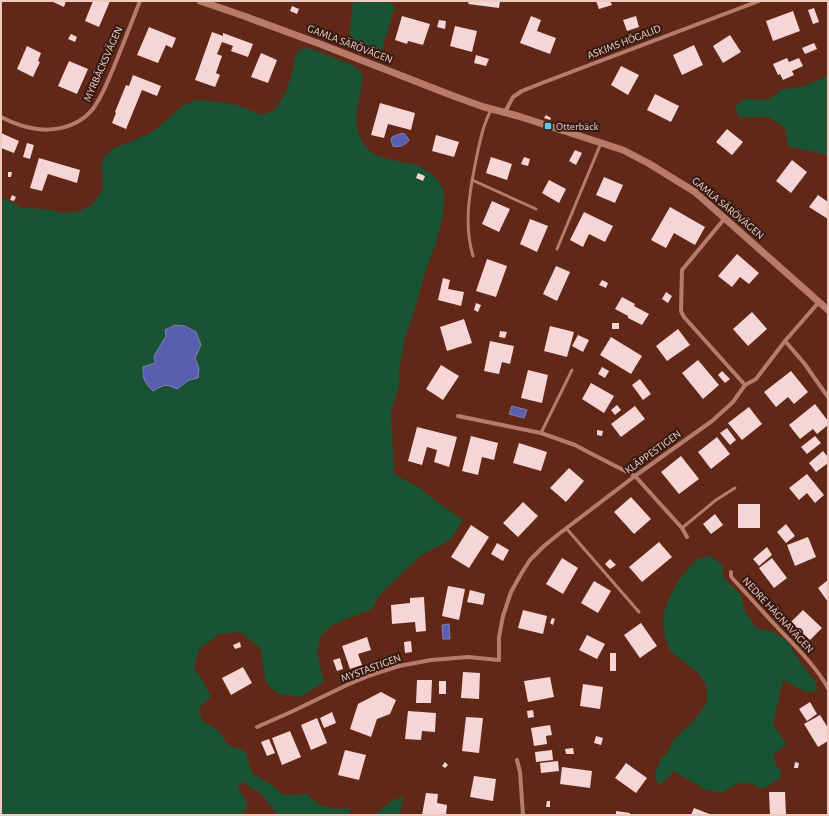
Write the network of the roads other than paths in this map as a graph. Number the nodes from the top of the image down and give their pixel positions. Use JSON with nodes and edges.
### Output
{"nodes":[{"id":1,"x":140,"y":1,"type":"edge"},
{"id":2,"x":200,"y":1,"type":"edge"},
{"id":3,"x":759,"y":1,"type":"edge"},
{"id":4,"x":492,"y":108,"type":"junction"},
{"id":5,"x":505,"y":112,"type":"junction"},
{"id":6,"x":1,"y":117,"type":"edge"},
{"id":7,"x":600,"y":143,"type":"junction"},
{"id":8,"x":472,"y":180,"type":"junction"},
{"id":9,"x":536,"y":209,"type":"dead end"},
{"id":10,"x":725,"y":218,"type":"junction"},
{"id":11,"x":558,"y":249,"type":"dead end"},
{"id":12,"x":474,"y":256,"type":"dead end"},
{"id":13,"x":819,"y":302,"type":"junction"},
{"id":14,"x":828,"y":310,"type":"edge"},
{"id":15,"x":786,"y":341,"type":"junction"},
{"id":16,"x":572,"y":370,"type":"dead end"},
{"id":17,"x":745,"y":385,"type":"junction"},
{"id":18,"x":828,"y":397,"type":"edge"},
{"id":19,"x":458,"y":416,"type":"dead end"},
{"id":20,"x":541,"y":433,"type":"junction"},
{"id":21,"x":635,"y":476,"type":"junction"},
{"id":22,"x":735,"y":488,"type":"dead end"},
{"id":23,"x":566,"y":528,"type":"junction"},
{"id":24,"x":682,"y":528,"type":"junction"},
{"id":25,"x":687,"y":537,"type":"dead end"},
{"id":26,"x":731,"y":572,"type":"dead end"},
{"id":27,"x":639,"y":612,"type":"dead end"},
{"id":28,"x":499,"y":660,"type":"joint"},
{"id":29,"x":828,"y":688,"type":"edge"},
{"id":30,"x":257,"y":727,"type":"dead end"},
{"id":31,"x":517,"y":760,"type":"dead end"},
{"id":32,"x":523,"y":815,"type":"edge"}],
"edges":[{"from":1,"to":6,"type":"street","name":"MYRBÄCKSVÄGEN"},
{"from":2,"to":4,"type":"street","name":"GAMLA SÄRÖVÄGEN"},
{"from":3,"to":5,"type":"street","name":"ASKIMS HÖGALID"},
{"from":4,"to":5,"type":"street","name":"GAMLA SÄRÖVÄGEN"},
{"from":4,"to":8,"type":"lane"},
{"from":5,"to":7,"type":"street","name":"GAMLA SÄRÖVÄGEN"},
{"from":7,"to":10,"type":"street","name":"GAMLA SÄRÖVÄGEN"},
{"from":7,"to":11,"type":"lane"},
{"from":8,"to":9,"type":"lane"},
{"from":8,"to":12,"type":"lane"},
{"from":10,"to":13,"type":"street","name":"GAMLA SÄRÖVÄGEN"},
{"from":10,"to":17,"type":"street"},
{"from":13,"to":14,"type":"street","name":"GAMLA SÄRÖVÄGEN"},
{"from":13,"to":15,"type":"street","name":"KLÄPPESTIGEN"},
{"from":15,"to":17,"type":"street","name":"KLÄPPESTIGEN"},
{"from":15,"to":18,"type":"street"},
{"from":16,"to":20,"type":"lane"},
{"from":17,"to":21,"type":"street","name":"KLÄPPESTIGEN"},
{"from":19,"to":20,"type":"street"},
{"from":20,"to":21,"type":"street"},
{"from":21,"to":23,"type":"street","name":"KLÄPPESTIGEN"},
{"from":21,"to":24,"type":"street"},
{"from":22,"to":24,"type":"lane"},
{"from":23,"to":27,"type":"lane"},
{"from":23,"to":28,"type":"street","name":"KLÄPPESTIGEN"},
{"from":24,"to":25,"type":"street"},
{"from":26,"to":29,"type":"street","name":"NEDRE HÄGNAVÄGEN"},
{"from":28,"to":30,"type":"street","name":"MYSTASTIGEN"},
{"from":31,"to":32,"type":"street"}]}
